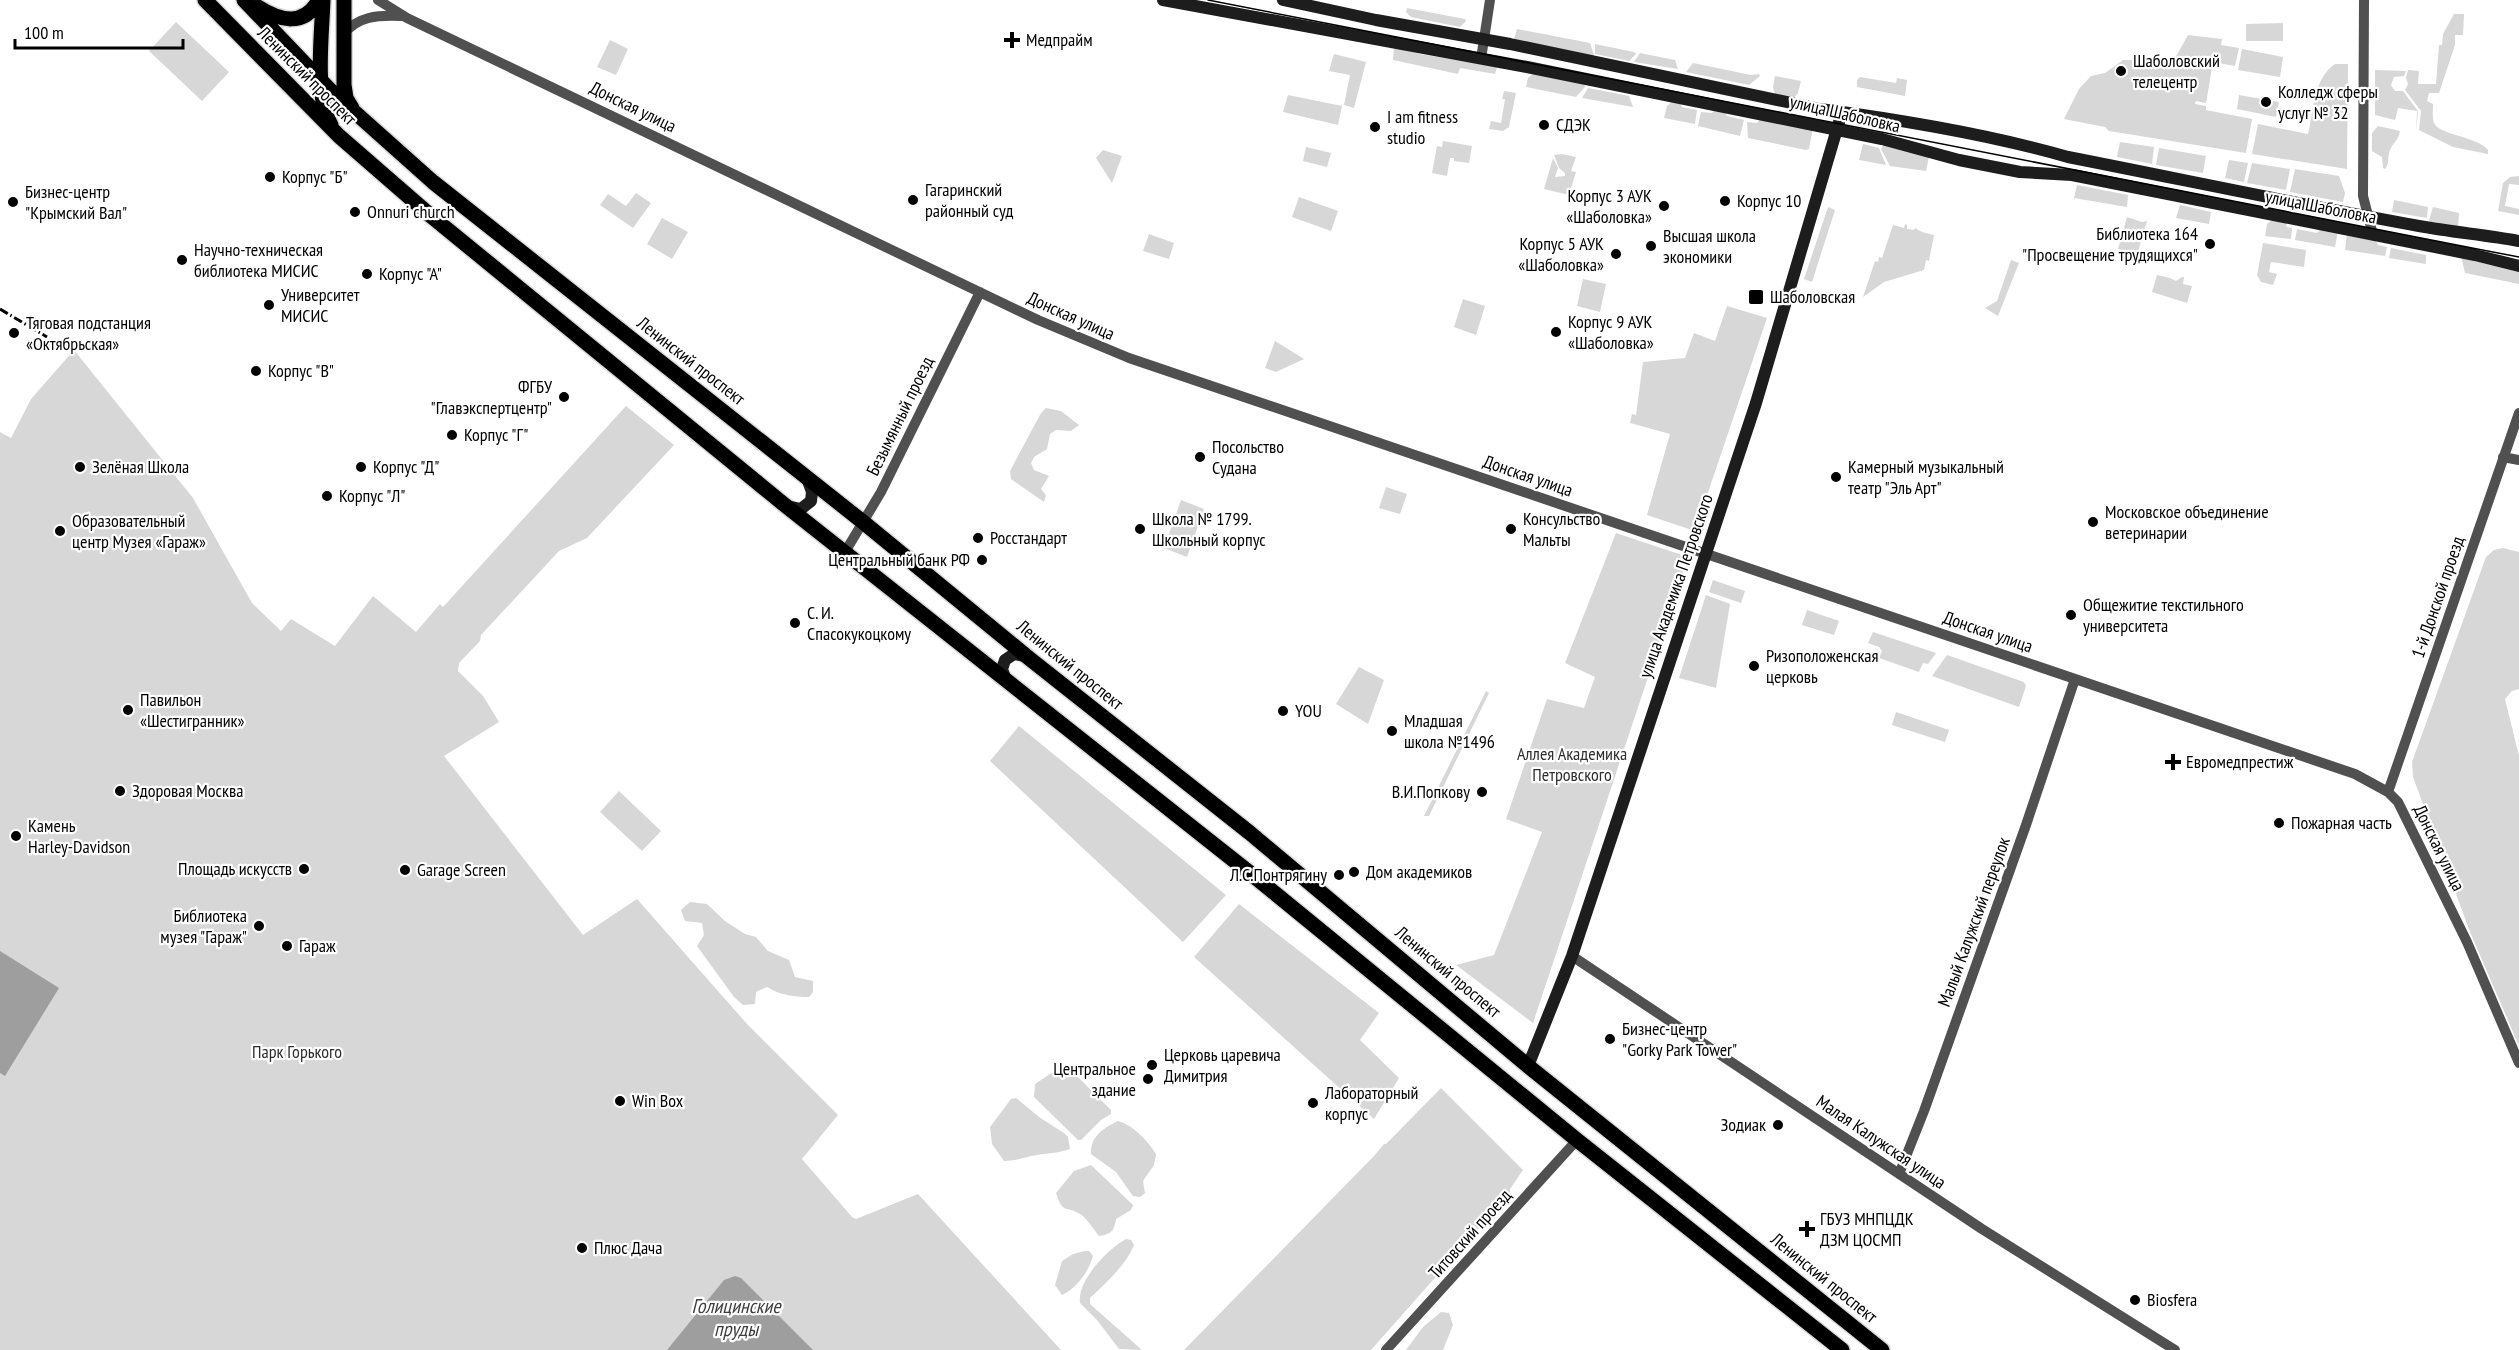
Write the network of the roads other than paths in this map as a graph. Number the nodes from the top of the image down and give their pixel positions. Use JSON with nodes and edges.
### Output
{"nodes":[{"id":1,"x":205,"y":0,"type":"edge"},
{"id":2,"x":245,"y":0,"type":"edge"},
{"id":3,"x":321,"y":0,"type":"edge"},
{"id":4,"x":344,"y":0,"type":"edge"},
{"id":5,"x":378,"y":0,"type":"edge"},
{"id":6,"x":1163,"y":0,"type":"edge"},
{"id":7,"x":1283,"y":0,"type":"edge"},
{"id":8,"x":1490,"y":0,"type":"edge"},
{"id":9,"x":2364,"y":0,"type":"edge"},
{"id":10,"x":404,"y":16,"type":"junction"},
{"id":11,"x":1488,"y":20,"type":"junction"},
{"id":12,"x":343,"y":35,"type":"junction"},
{"id":13,"x":1485,"y":40,"type":"junction"},
{"id":14,"x":1510,"y":44,"type":"junction"},
{"id":15,"x":1481,"y":59,"type":"junction"},
{"id":16,"x":322,"y":82,"type":"junction"},
{"id":17,"x":1842,"y":112,"type":"junction"},
{"id":18,"x":357,"y":116,"type":"junction"},
{"id":19,"x":1838,"y":130,"type":"junction"},
{"id":20,"x":339,"y":136,"type":"junction"},
{"id":21,"x":2363,"y":196,"type":"junction"},
{"id":22,"x":2349,"y":213,"type":"junction"},
{"id":23,"x":2368,"y":216,"type":"junction"},
{"id":24,"x":2373,"y":235,"type":"junction"},
{"id":25,"x":2519,"y":241,"type":"edge"},
{"id":26,"x":2519,"y":266,"type":"edge"},
{"id":27,"x":980,"y":292,"type":"junction"},
{"id":28,"x":2519,"y":413,"type":"edge"},
{"id":29,"x":2503,"y":457,"type":"junction"},
{"id":30,"x":2519,"y":460,"type":"edge"},
{"id":31,"x":807,"y":478,"type":"junction"},
{"id":32,"x":786,"y":506,"type":"junction"},
{"id":33,"x":863,"y":522,"type":"junction"},
{"id":34,"x":845,"y":552,"type":"junction"},
{"id":35,"x":1707,"y":554,"type":"junction"},
{"id":36,"x":1028,"y":656,"type":"junction"},
{"id":37,"x":2075,"y":679,"type":"junction"},
{"id":38,"x":1006,"y":681,"type":"junction"},
{"id":39,"x":2388,"y":792,"type":"junction"},
{"id":40,"x":1572,"y":956,"type":"junction"},
{"id":41,"x":2519,"y":1063,"type":"edge"},
{"id":42,"x":1528,"y":1066,"type":"junction"},
{"id":43,"x":1577,"y":1140,"type":"junction"},
{"id":44,"x":1899,"y":1174,"type":"junction"},
{"id":45,"x":1386,"y":1350,"type":"edge"},
{"id":46,"x":1842,"y":1350,"type":"edge"},
{"id":47,"x":1882,"y":1350,"type":"edge"},
{"id":48,"x":2175,"y":1350,"type":"edge"}],
"edges":[{"from":1,"to":20,"type":"main road","name":"Ленинский проспект"},
{"from":2,"to":3,"type":"main road"},
{"from":2,"to":16,"type":"main road","name":"Ленинский проспект"},
{"from":3,"to":16,"type":"main road"},
{"from":4,"to":12,"type":"main road"},
{"from":5,"to":10,"type":"street","name":"Донская улица"},
{"from":6,"to":15,"type":"main road","name":"улица Шаболовка"},
{"from":7,"to":13,"type":"main road","name":"улица Шаболовка"},
{"from":8,"to":11,"type":"street"},
{"from":9,"to":21,"type":"street"},
{"from":10,"to":12,"type":"street","name":"Донская улица"},
{"from":10,"to":27,"type":"street","name":"Донская улица"},
{"from":11,"to":13,"type":"street"},
{"from":11,"to":14,"type":"street"},
{"from":12,"to":18,"type":"main road"},
{"from":13,"to":14,"type":"main road","name":"улица Шаболовка"},
{"from":13,"to":15,"type":"street"},
{"from":14,"to":17,"type":"main road","name":"улица Шаболовка"},
{"from":15,"to":19,"type":"main road","name":"улица Шаболовка"},
{"from":16,"to":18,"type":"main road","name":"Ленинский проспект"},
{"from":16,"to":20,"type":"main road"},
{"from":17,"to":19,"type":"main road","name":"улица Академика Петровского"},
{"from":17,"to":22,"type":"main road","name":"улица Шаболовка"},
{"from":18,"to":31,"type":"main road","name":"Ленинский проспект"},
{"from":19,"to":24,"type":"main road","name":"улица Шаболовка"},
{"from":19,"to":35,"type":"main road","name":"улица Академика Петровского"},
{"from":20,"to":32,"type":"main road","name":"Ленинский проспект"},
{"from":21,"to":22,"type":"street"},
{"from":21,"to":23,"type":"street"},
{"from":22,"to":23,"type":"main road","name":"улица Шаболовка"},
{"from":23,"to":24,"type":"street"},
{"from":23,"to":25,"type":"main road","name":"улица Шаболовка"},
{"from":24,"to":26,"type":"main road","name":"улица Шаболовка"},
{"from":27,"to":33,"type":"street","name":"Безымянный проезд"},
{"from":27,"to":35,"type":"street","name":"Донская улица"},
{"from":28,"to":29,"type":"street","name":"1-й Донской проезд"},
{"from":29,"to":30,"type":"street"},
{"from":29,"to":39,"type":"street","name":"1-й Донской проезд"},
{"from":31,"to":32,"type":"main road"},
{"from":31,"to":33,"type":"main road","name":"Ленинский проспект"},
{"from":32,"to":34,"type":"main road","name":"Ленинский проспект"},
{"from":33,"to":34,"type":"street","name":"Безымянный проезд"},
{"from":33,"to":36,"type":"main road","name":"Ленинский проспект"},
{"from":34,"to":38,"type":"main road","name":"Ленинский проспект"},
{"from":35,"to":37,"type":"street","name":"Донская улица"},
{"from":35,"to":40,"type":"main road","name":"улица Академика Петровского"},
{"from":36,"to":38,"type":"main road"},
{"from":36,"to":42,"type":"main road","name":"Ленинский проспект"},
{"from":37,"to":39,"type":"street","name":"Донская улица"},
{"from":37,"to":44,"type":"street","name":"Малый Калужский переулок"},
{"from":38,"to":43,"type":"main road","name":"Ленинский проспект"},
{"from":39,"to":41,"type":"street","name":"Донская улица"},
{"from":40,"to":42,"type":"main road","name":"улица Академика Петровского"},
{"from":40,"to":44,"type":"street","name":"Малая Калужская улица"},
{"from":42,"to":47,"type":"main road","name":"Ленинский проспект"},
{"from":43,"to":45,"type":"street","name":"Титовский проезд"},
{"from":43,"to":46,"type":"main road","name":"Ленинский проспект"},
{"from":44,"to":48,"type":"street","name":"Малая Калужская улица"}]}
